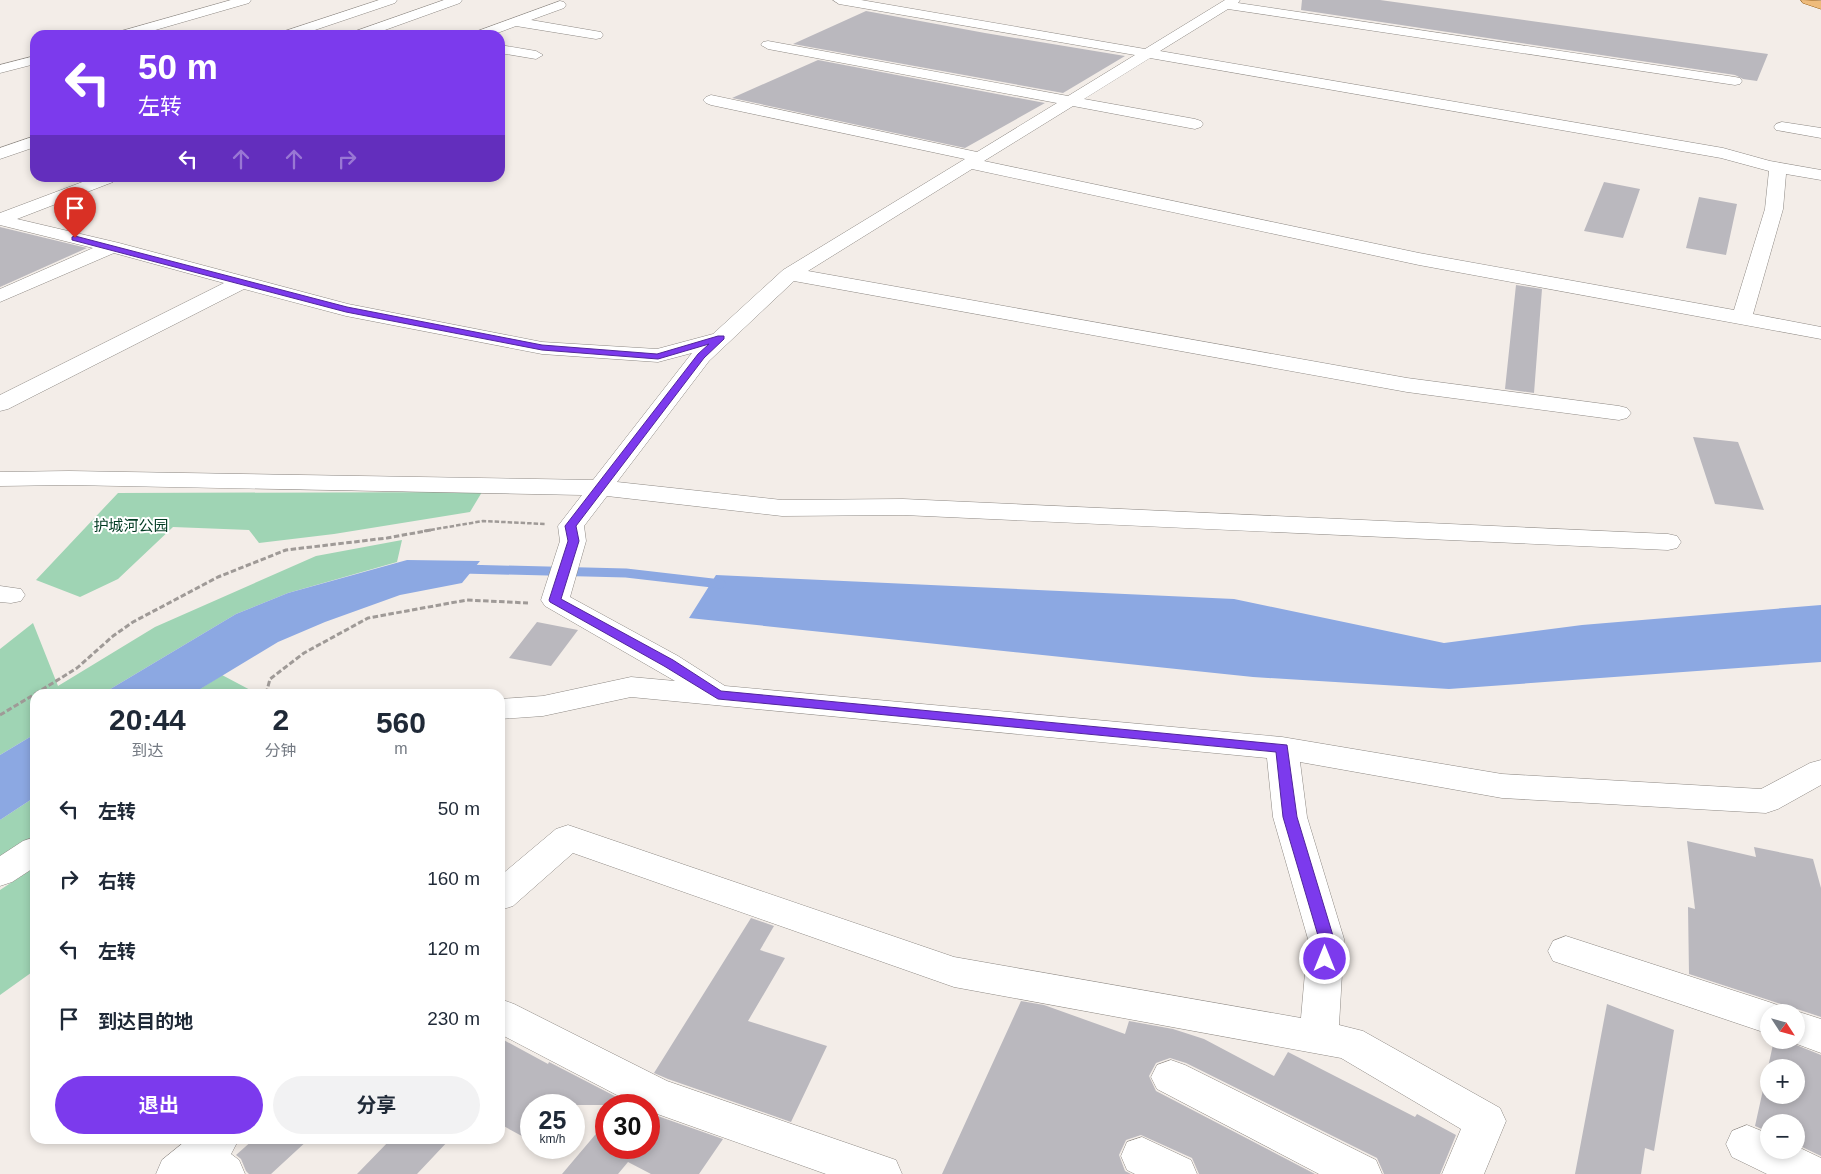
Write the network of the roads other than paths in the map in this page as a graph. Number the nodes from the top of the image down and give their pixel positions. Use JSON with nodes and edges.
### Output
{"nodes":[{"id":1,"x":245,"y":0,"type":"edge"},
{"id":2,"x":391,"y":0,"type":"edge"},
{"id":3,"x":456,"y":0,"type":"edge"},
{"id":4,"x":839,"y":0,"type":"edge"},
{"id":5,"x":1807,"y":0,"type":"edge"},
{"id":6,"x":560,"y":5,"type":"dead end"},
{"id":7,"x":1821,"y":5,"type":"edge"},
{"id":8,"x":1229,"y":6,"type":"edge"},
{"id":9,"x":365,"y":8,"type":"junction"},
{"id":10,"x":411,"y":16,"type":"junction"},
{"id":11,"x":514,"y":22,"type":"junction"},
{"id":12,"x":140,"y":30,"type":"edge"},
{"id":13,"x":301,"y":30,"type":"edge"},
{"id":14,"x":372,"y":30,"type":"edge"},
{"id":15,"x":493,"y":30,"type":"edge"},
{"id":16,"x":596,"y":35,"type":"dead end"},
{"id":17,"x":768,"y":45,"type":"dead end"},
{"id":18,"x":505,"y":50,"type":"edge"},
{"id":19,"x":1146,"y":54,"type":"junction"},
{"id":20,"x":536,"y":55,"type":"dead end"},
{"id":21,"x":30,"y":61,"type":"edge"},
{"id":22,"x":0,"y":69,"type":"edge"},
{"id":23,"x":1735,"y":81,"type":"dead end"},
{"id":24,"x":711,"y":100,"type":"dead end"},
{"id":25,"x":1071,"y":100,"type":"junction"},
{"id":26,"x":1195,"y":124,"type":"dead end"},
{"id":27,"x":1782,"y":127,"type":"dead end"},
{"id":28,"x":1821,"y":133,"type":"edge"},
{"id":29,"x":30,"y":143,"type":"edge"},
{"id":30,"x":0,"y":154,"type":"edge"},
{"id":31,"x":974,"y":160,"type":"junction"},
{"id":32,"x":1778,"y":168,"type":"junction"},
{"id":33,"x":1821,"y":175,"type":"edge"},
{"id":34,"x":97,"y":182,"type":"edge"},
{"id":35,"x":0,"y":219,"type":"edge"},
{"id":36,"x":112,"y":248,"type":"junction"},
{"id":37,"x":790,"y":274,"type":"junction"},
{"id":38,"x":242,"y":282,"type":"junction"},
{"id":39,"x":0,"y":296,"type":"edge"},
{"id":40,"x":1742,"y":317,"type":"junction"},
{"id":41,"x":1821,"y":333,"type":"edge"},
{"id":42,"x":721,"y":338,"type":"junction"},
{"id":43,"x":0,"y":404,"type":"edge"},
{"id":44,"x":1620,"y":413,"type":"dead end"},
{"id":45,"x":0,"y":479,"type":"edge"},
{"id":46,"x":600,"y":488,"type":"junction"},
{"id":47,"x":1668,"y":542,"type":"dead end"},
{"id":48,"x":718,"y":695,"type":"junction"},
{"id":49,"x":505,"y":709,"type":"edge"},
{"id":50,"x":1282,"y":748,"type":"junction"},
{"id":51,"x":1821,"y":770,"type":"edge"},
{"id":52,"x":30,"y":853,"type":"edge"},
{"id":53,"x":0,"y":873,"type":"edge"},
{"id":54,"x":505,"y":892,"type":"edge"},
{"id":55,"x":1566,"y":950,"type":"dead end"},
{"id":56,"x":1760,"y":1015,"type":"edge"},
{"id":57,"x":505,"y":1018,"type":"edge"},
{"id":58,"x":1805,"y":1030,"type":"edge"},
{"id":59,"x":1821,"y":1036,"type":"edge"},
{"id":60,"x":1320,"y":1038,"type":"junction"},
{"id":61,"x":1172,"y":1077,"type":"dead end"},
{"id":62,"x":1747,"y":1144,"type":"dead end"},
{"id":63,"x":881,"y":1174,"type":"edge"},
{"id":64,"x":1360,"y":1174,"type":"edge"},
{"id":65,"x":1462,"y":1174,"type":"edge"},
{"id":66,"x":1811,"y":1174,"type":"edge"}],
"edges":[{"from":1,"to":12,"type":"street"},
{"from":2,"to":9,"type":"street"},
{"from":3,"to":10,"type":"street"},
{"from":4,"to":19,"type":"street"},
{"from":5,"to":7,"type":"main road"},
{"from":6,"to":11,"type":"street"},
{"from":8,"to":19,"type":"street"},
{"from":8,"to":23,"type":"street"},
{"from":9,"to":10,"type":"street"},
{"from":9,"to":13,"type":"street"},
{"from":10,"to":14,"type":"street"},
{"from":11,"to":15,"type":"street"},
{"from":11,"to":16,"type":"street"},
{"from":17,"to":25,"type":"street"},
{"from":18,"to":20,"type":"street"},
{"from":19,"to":25,"type":"street"},
{"from":19,"to":32,"type":"street"},
{"from":21,"to":22,"type":"street"},
{"from":24,"to":31,"type":"street"},
{"from":25,"to":26,"type":"street"},
{"from":25,"to":31,"type":"street"},
{"from":27,"to":28,"type":"street"},
{"from":29,"to":30,"type":"street"},
{"from":31,"to":37,"type":"street"},
{"from":31,"to":40,"type":"street"},
{"from":32,"to":33,"type":"street"},
{"from":32,"to":40,"type":"street"},
{"from":34,"to":35,"type":"street"},
{"from":35,"to":36,"type":"street"},
{"from":36,"to":38,"type":"street"},
{"from":36,"to":39,"type":"street"},
{"from":37,"to":42,"type":"street"},
{"from":37,"to":44,"type":"street"},
{"from":38,"to":42,"type":"street"},
{"from":38,"to":43,"type":"street"},
{"from":40,"to":41,"type":"street"},
{"from":42,"to":46,"type":"street"},
{"from":45,"to":46,"type":"street"},
{"from":46,"to":47,"type":"street"},
{"from":46,"to":48,"type":"street"},
{"from":48,"to":49,"type":"street"},
{"from":48,"to":50,"type":"street"},
{"from":50,"to":51,"type":"street"},
{"from":50,"to":60,"type":"street"},
{"from":52,"to":53,"type":"street"},
{"from":54,"to":60,"type":"street"},
{"from":55,"to":56,"type":"street"},
{"from":57,"to":63,"type":"street"},
{"from":58,"to":59,"type":"street"},
{"from":60,"to":65,"type":"street"},
{"from":61,"to":64,"type":"street"},
{"from":62,"to":66,"type":"street"}]}
